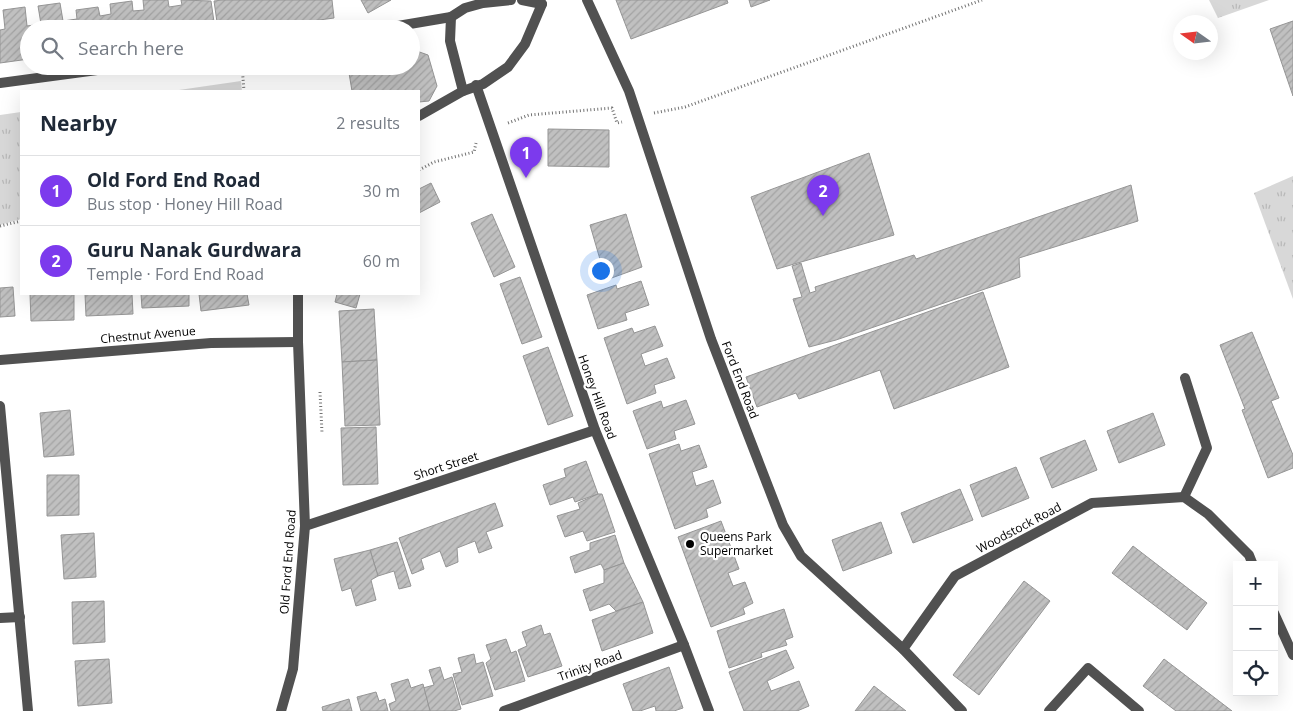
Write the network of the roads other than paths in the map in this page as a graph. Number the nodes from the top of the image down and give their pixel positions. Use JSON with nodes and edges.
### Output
{"nodes":[{"id":1,"x":511,"y":0,"type":"edge"},
{"id":2,"x":522,"y":0,"type":"edge"},
{"id":3,"x":587,"y":0,"type":"edge"},
{"id":4,"x":546,"y":2,"type":"edge"},
{"id":5,"x":451,"y":17,"type":"junction"},
{"id":6,"x":420,"y":22,"type":"edge"},
{"id":7,"x":60,"y":75,"type":"edge"},
{"id":8,"x":0,"y":83,"type":"edge"},
{"id":9,"x":476,"y":85,"type":"junction"},
{"id":10,"x":463,"y":91,"type":"junction"},
{"id":11,"x":420,"y":115,"type":"edge"},
{"id":12,"x":298,"y":295,"type":"edge"},
{"id":13,"x":298,"y":342,"type":"junction"},
{"id":14,"x":0,"y":360,"type":"edge"},
{"id":15,"x":1185,"y":378,"type":"dead end"},
{"id":16,"x":0,"y":406,"type":"edge"},
{"id":17,"x":594,"y":430,"type":"junction"},
{"id":18,"x":1184,"y":497,"type":"junction"},
{"id":19,"x":305,"y":526,"type":"junction"},
{"id":20,"x":1251,"y":561,"type":"edge"},
{"id":21,"x":20,"y":617,"type":"junction"},
{"id":22,"x":0,"y":618,"type":"edge"},
{"id":23,"x":1278,"y":622,"type":"edge"},
{"id":24,"x":684,"y":645,"type":"junction"},
{"id":25,"x":903,"y":649,"type":"junction"},
{"id":26,"x":1293,"y":655,"type":"edge"},
{"id":27,"x":28,"y":711,"type":"edge"},
{"id":28,"x":281,"y":711,"type":"edge"},
{"id":29,"x":504,"y":711,"type":"edge"},
{"id":30,"x":709,"y":711,"type":"edge"},
{"id":31,"x":962,"y":711,"type":"edge"},
{"id":32,"x":1049,"y":711,"type":"edge"},
{"id":33,"x":1139,"y":711,"type":"edge"}],
"edges":[{"from":1,"to":5,"type":"street"},
{"from":2,"to":4,"type":"street"},
{"from":3,"to":25,"type":"street","name":"Ford End Road"},
{"from":4,"to":9,"type":"street"},
{"from":5,"to":6,"type":"street"},
{"from":5,"to":10,"type":"street"},
{"from":7,"to":8,"type":"street"},
{"from":9,"to":10,"type":"street"},
{"from":9,"to":17,"type":"street","name":"Honey Hill Road"},
{"from":10,"to":11,"type":"street"},
{"from":12,"to":13,"type":"street","name":"Old Ford End Road"},
{"from":13,"to":14,"type":"street","name":"Chestnut Avenue"},
{"from":13,"to":19,"type":"street","name":"Old Ford End Road"},
{"from":15,"to":18,"type":"street"},
{"from":16,"to":21,"type":"street"},
{"from":17,"to":19,"type":"street","name":"Short Street"},
{"from":17,"to":24,"type":"street","name":"Honey Hill Road"},
{"from":18,"to":20,"type":"street"},
{"from":18,"to":25,"type":"street","name":"Woodstock Road"},
{"from":19,"to":28,"type":"street","name":"Old Ford End Road"},
{"from":21,"to":22,"type":"street"},
{"from":21,"to":27,"type":"street"},
{"from":23,"to":26,"type":"street"},
{"from":24,"to":29,"type":"street","name":"Trinity Road"},
{"from":24,"to":30,"type":"street","name":"Honey Hill Road"},
{"from":25,"to":31,"type":"street","name":"Ford End Road"},
{"from":32,"to":33,"type":"street"}]}
